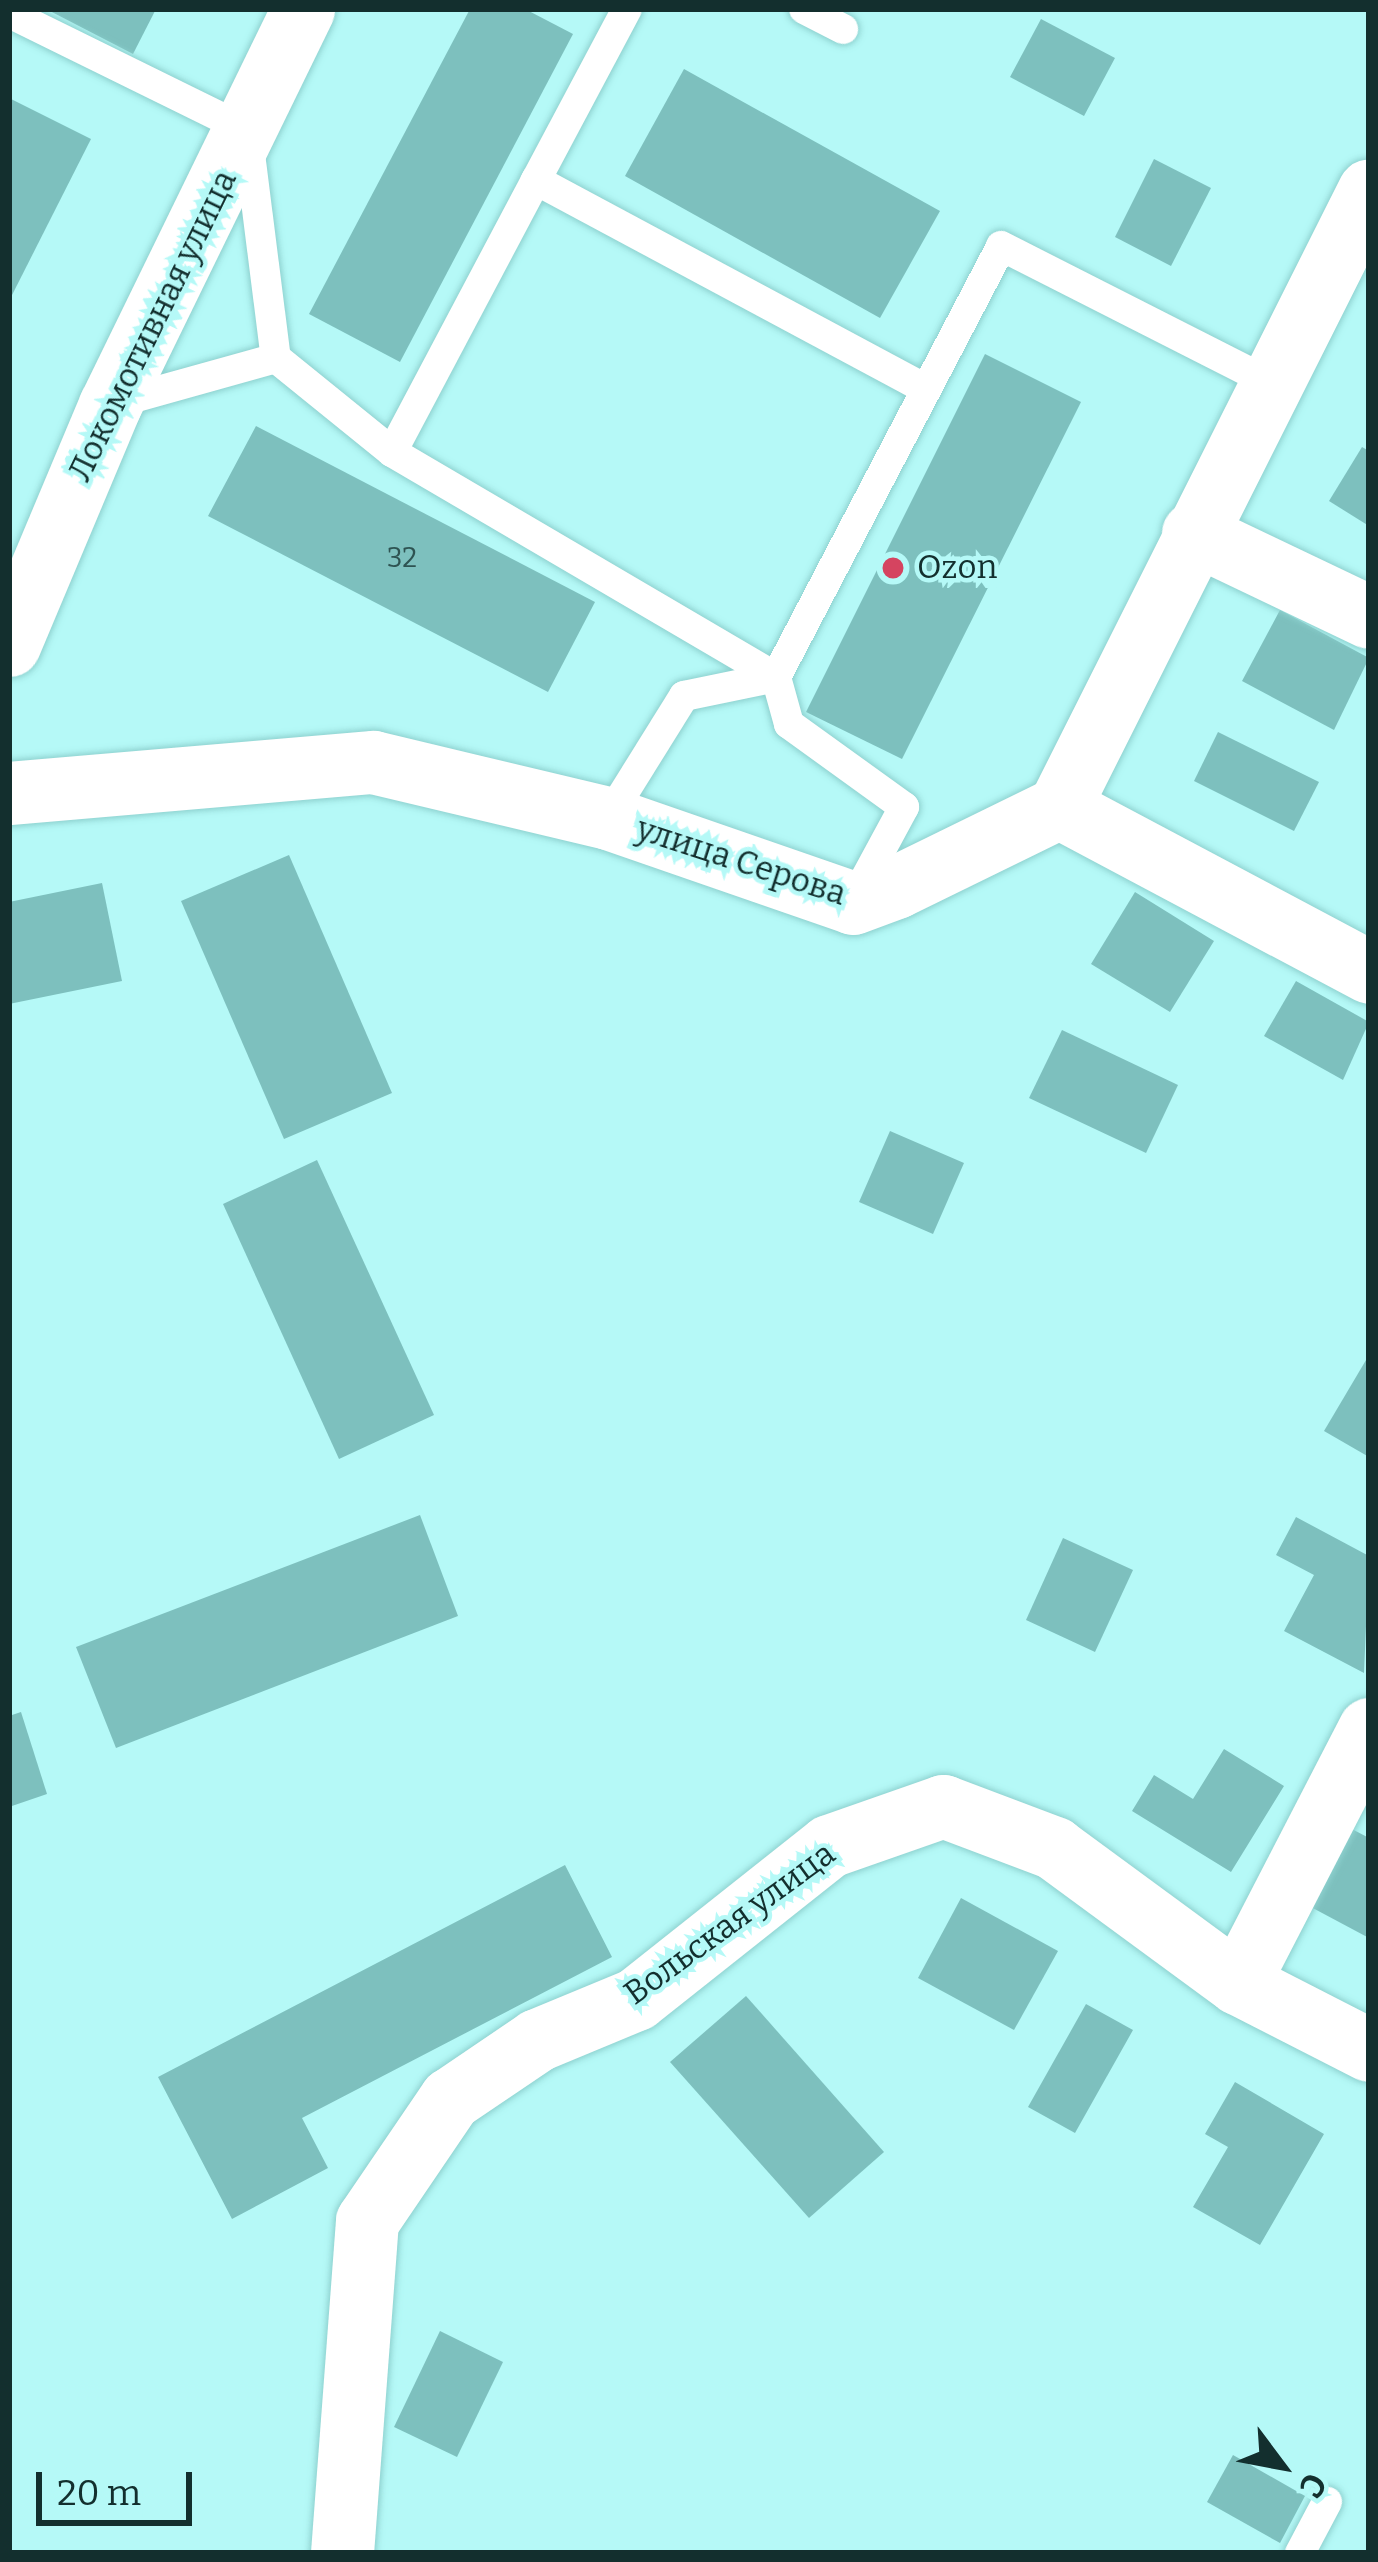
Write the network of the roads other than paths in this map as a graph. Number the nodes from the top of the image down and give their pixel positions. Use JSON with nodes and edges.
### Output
{"nodes":[{"id":1,"x":303,"y":9,"type":"edge"},
{"id":2,"x":627,"y":9,"type":"edge"},
{"id":3,"x":804,"y":9,"type":"edge"},
{"id":4,"x":9,"y":14,"type":"edge"},
{"id":5,"x":843,"y":29,"type":"dead end"},
{"id":6,"x":248,"y":130,"type":"junction"},
{"id":7,"x":536,"y":181,"type":"junction"},
{"id":8,"x":1367,"y":200,"type":"edge"},
{"id":9,"x":277,"y":358,"type":"junction"},
{"id":10,"x":1277,"y":386,"type":"junction"},
{"id":11,"x":926,"y":388,"type":"junction"},
{"id":12,"x":110,"y":405,"type":"junction"},
{"id":13,"x":392,"y":452,"type":"junction"},
{"id":14,"x":1193,"y":533,"type":"junction"},
{"id":15,"x":1369,"y":617,"type":"edge"},
{"id":16,"x":9,"y":645,"type":"edge"},
{"id":17,"x":776,"y":677,"type":"junction"},
{"id":18,"x":9,"y":794,"type":"edge"},
{"id":19,"x":1059,"y":807,"type":"junction"},
{"id":20,"x":608,"y":818,"type":"junction"},
{"id":21,"x":853,"y":903,"type":"junction"},
{"id":22,"x":1369,"y":972,"type":"edge"},
{"id":23,"x":1369,"y":1729,"type":"edge"},
{"id":24,"x":1238,"y":1984,"type":"junction"},
{"id":25,"x":1369,"y":2050,"type":"edge"},
{"id":26,"x":1327,"y":2502,"type":"dead end"},
{"id":27,"x":342,"y":2553,"type":"edge"},
{"id":28,"x":1300,"y":2553,"type":"edge"}],
"edges":[{"from":1,"to":6,"type":"street","name":"Локомотивная улица"},
{"from":2,"to":7,"type":"lane"},
{"from":3,"to":5,"type":"lane"},
{"from":4,"to":6,"type":"lane"},
{"from":6,"to":9,"type":"lane"},
{"from":6,"to":12,"type":"street","name":"Локомотивная улица"},
{"from":7,"to":11,"type":"lane"},
{"from":7,"to":13,"type":"lane"},
{"from":8,"to":10,"type":"street"},
{"from":9,"to":12,"type":"lane"},
{"from":9,"to":13,"type":"lane"},
{"from":10,"to":11,"type":"lane"},
{"from":10,"to":14,"type":"street"},
{"from":11,"to":17,"type":"lane"},
{"from":12,"to":16,"type":"street","name":"Локомотивная улица"},
{"from":13,"to":17,"type":"lane"},
{"from":14,"to":15,"type":"street"},
{"from":14,"to":19,"type":"street"},
{"from":17,"to":20,"type":"lane"},
{"from":17,"to":21,"type":"lane"},
{"from":18,"to":20,"type":"street","name":"улица Серова"},
{"from":19,"to":21,"type":"street","name":"улица Серова"},
{"from":19,"to":22,"type":"street"},
{"from":20,"to":21,"type":"street","name":"улица Серова"},
{"from":23,"to":24,"type":"street"},
{"from":24,"to":25,"type":"street","name":"Вольская улица"},
{"from":24,"to":27,"type":"street","name":"Вольская улица"},
{"from":26,"to":28,"type":"lane"}]}
